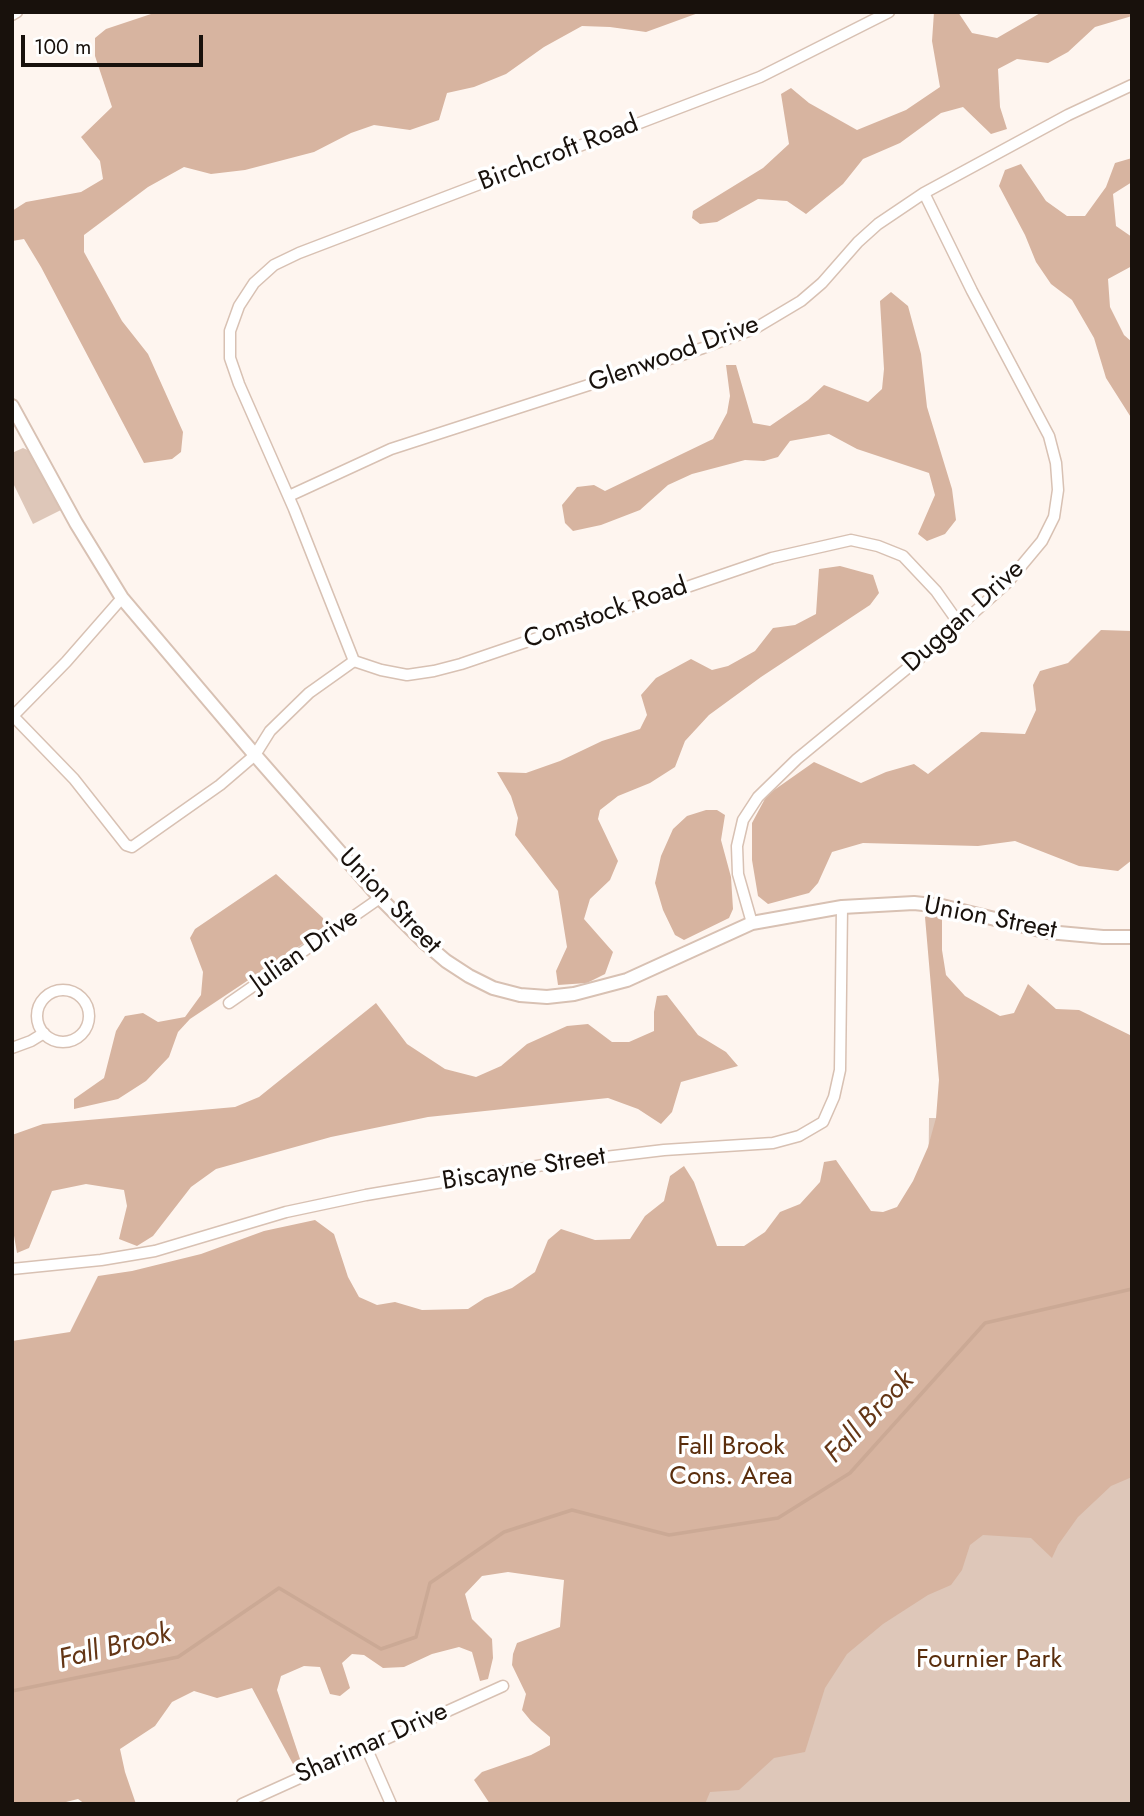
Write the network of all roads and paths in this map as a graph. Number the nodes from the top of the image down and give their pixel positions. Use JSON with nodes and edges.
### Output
{"nodes":[{"id":1,"x":17,"y":12,"type":"edge"},
{"id":2,"x":889,"y":12,"type":"edge"},
{"id":3,"x":12,"y":15,"type":"edge"},
{"id":4,"x":1132,"y":85,"type":"edge"},
{"id":5,"x":924,"y":193,"type":"junction"},
{"id":6,"x":12,"y":406,"type":"edge"},
{"id":7,"x":289,"y":496,"type":"junction"},
{"id":8,"x":122,"y":598,"type":"junction"},
{"id":9,"x":960,"y":625,"type":"junction"},
{"id":10,"x":354,"y":661,"type":"junction"},
{"id":11,"x":13,"y":716,"type":"edge"},
{"id":12,"x":255,"y":755,"type":"junction"},
{"id":13,"x":380,"y":898,"type":"junction"},
{"id":14,"x":842,"y":907,"type":"junction"},
{"id":15,"x":752,"y":923,"type":"junction"},
{"id":16,"x":1132,"y":937,"type":"edge"},
{"id":17,"x":229,"y":1003,"type":"dead end"},
{"id":18,"x":44,"y":1033,"type":"junction"},
{"id":19,"x":12,"y":1048,"type":"edge"},
{"id":20,"x":12,"y":1269,"type":"edge"},
{"id":21,"x":503,"y":1686,"type":"dead end"},
{"id":22,"x":366,"y":1747,"type":"junction"},
{"id":23,"x":242,"y":1804,"type":"edge"},
{"id":24,"x":391,"y":1804,"type":"edge"}],
"edges":[{"from":1,"to":3,"type":"street"},
{"from":2,"to":7,"type":"street","name":"Birchcroft Road"},
{"from":4,"to":5,"type":"street","name":"Glenwood Drive"},
{"from":5,"to":7,"type":"street","name":"Glenwood Drive"},
{"from":5,"to":9,"type":"street","name":"Duggan Drive"},
{"from":6,"to":8,"type":"street","name":"Union Street"},
{"from":7,"to":10,"type":"street"},
{"from":8,"to":11,"type":"street"},
{"from":8,"to":12,"type":"street","name":"Union Street"},
{"from":9,"to":10,"type":"street","name":"Comstock Road"},
{"from":9,"to":15,"type":"street","name":"Duggan Drive"},
{"from":10,"to":12,"type":"street"},
{"from":11,"to":12,"type":"street"},
{"from":12,"to":13,"type":"street","name":"Union Street"},
{"from":13,"to":15,"type":"street","name":"Union Street"},
{"from":13,"to":17,"type":"street","name":"Julian Drive"},
{"from":14,"to":15,"type":"street","name":"Union Street"},
{"from":14,"to":16,"type":"street","name":"Union Street"},
{"from":14,"to":20,"type":"street","name":"Biscayne Street"},
{"from":18,"to":18,"type":"street"},
{"from":18,"to":19,"type":"street"},
{"from":21,"to":22,"type":"street","name":"Sharimar Drive"},
{"from":22,"to":23,"type":"street","name":"Sharimar Drive"},
{"from":22,"to":24,"type":"street"}]}
